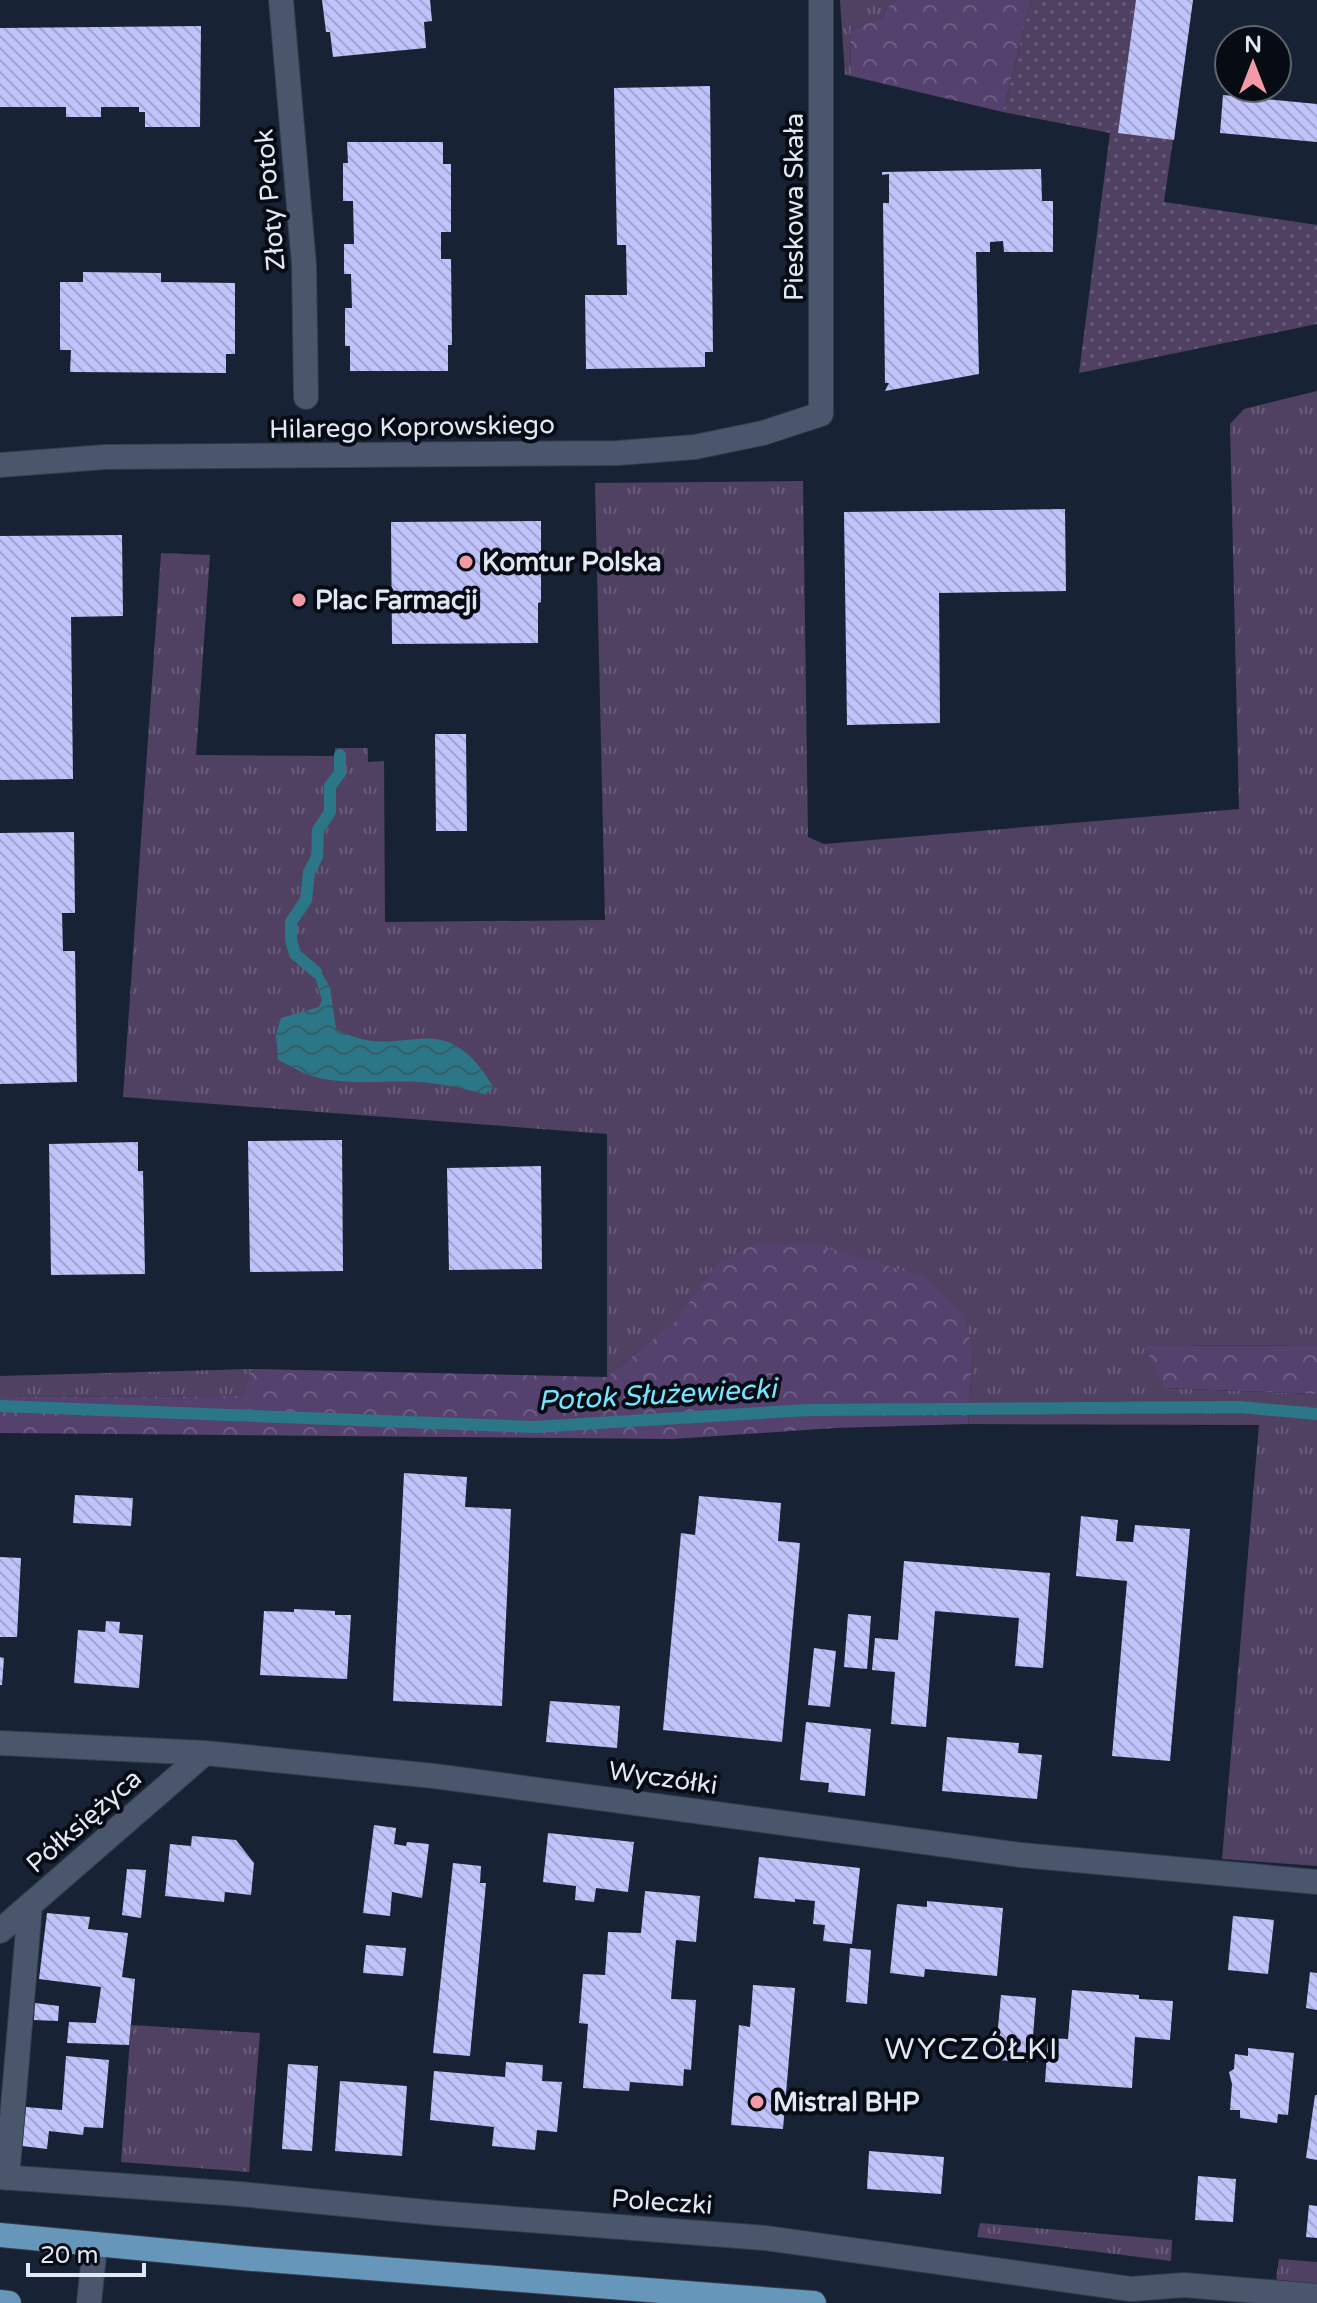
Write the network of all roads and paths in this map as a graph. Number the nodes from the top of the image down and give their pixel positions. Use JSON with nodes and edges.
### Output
{"nodes":[{"id":1,"x":281,"y":0,"type":"edge"},
{"id":2,"x":821,"y":0,"type":"edge"},
{"id":3,"x":306,"y":397,"type":"dead end"},
{"id":4,"x":821,"y":414,"type":"joint"},
{"id":5,"x":0,"y":465,"type":"edge"},
{"id":6,"x":0,"y":1743,"type":"edge"},
{"id":7,"x":205,"y":1753,"type":"junction"},
{"id":8,"x":1317,"y":1882,"type":"edge"},
{"id":9,"x":30,"y":1906,"type":"junction"},
{"id":10,"x":0,"y":1931,"type":"edge"},
{"id":11,"x":4,"y":2178,"type":"edge"},
{"id":12,"x":0,"y":2235,"type":"edge"},
{"id":13,"x":95,"y":2246,"type":"junction"},
{"id":14,"x":1317,"y":2296,"type":"edge"},
{"id":15,"x":0,"y":2302,"type":"edge"},
{"id":16,"x":9,"y":2303,"type":"edge"},
{"id":17,"x":89,"y":2303,"type":"edge"},
{"id":18,"x":814,"y":2303,"type":"edge"}],
"edges":[{"from":1,"to":3,"type":"street","name":"Złoty Potok"},
{"from":2,"to":4,"type":"street","name":"Pieskowa Skała"},
{"from":4,"to":5,"type":"street","name":"Hilarego Koprowskiego"},
{"from":6,"to":7,"type":"street","name":"Wyczółki"},
{"from":7,"to":8,"type":"street","name":"Wyczółki"},
{"from":7,"to":9,"type":"street","name":"Półksiężyca"},
{"from":9,"to":10,"type":"street","name":"Półksiężyca"},
{"from":9,"to":11,"type":"street"},
{"from":11,"to":14,"type":"street","name":"Poleczki"},
{"from":12,"to":13,"type":"main road"},
{"from":13,"to":17,"type":"street"},
{"from":13,"to":18,"type":"main road"},
{"from":15,"to":16,"type":"main road"}]}
